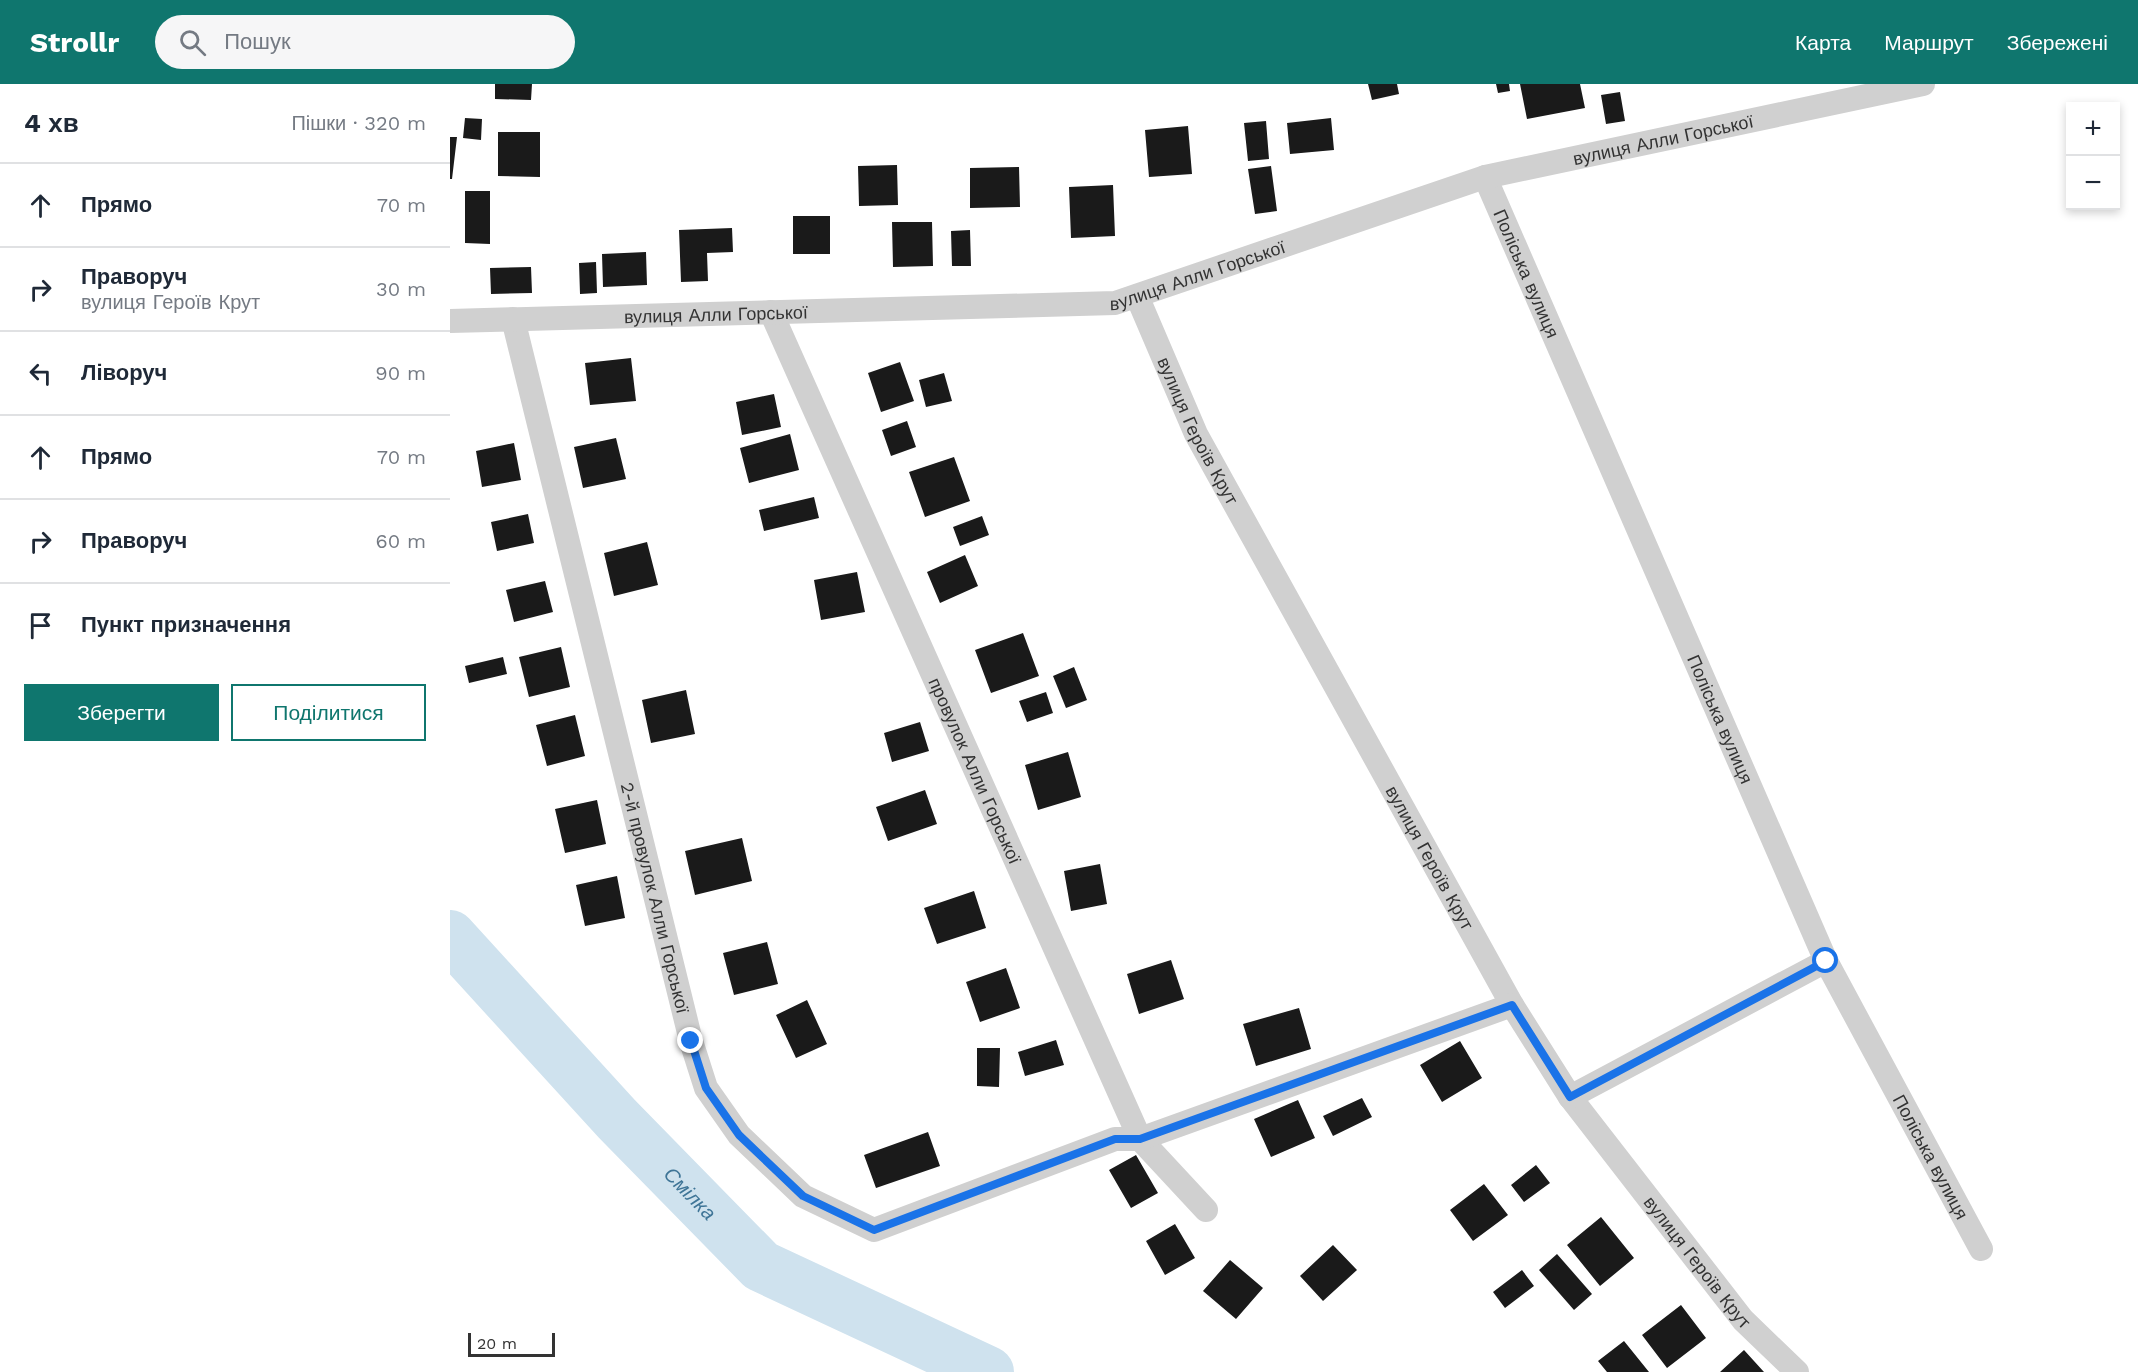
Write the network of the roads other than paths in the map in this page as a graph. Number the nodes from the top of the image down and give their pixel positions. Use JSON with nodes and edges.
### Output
{"nodes":[{"id":1,"x":1923,"y":84,"type":"edge"},
{"id":2,"x":1485,"y":177,"type":"junction"},
{"id":3,"x":1137,"y":296,"type":"junction"},
{"id":4,"x":771,"y":312,"type":"junction"},
{"id":5,"x":513,"y":319,"type":"junction"},
{"id":6,"x":450,"y":321,"type":"edge"},
{"id":7,"x":1826,"y":961,"type":"junction"},
{"id":8,"x":1512,"y":1005,"type":"junction"},
{"id":9,"x":1570,"y":1097,"type":"junction"},
{"id":10,"x":1140,"y":1139,"type":"junction"},
{"id":11,"x":1206,"y":1210,"type":"dead end"},
{"id":12,"x":1981,"y":1249,"type":"dead end"},
{"id":13,"x":1797,"y":1372,"type":"edge"}],
"edges":[{"from":1,"to":2,"type":"street","name":"вулиця Алли Горської"},
{"from":2,"to":3,"type":"street","name":"вулиця Алли Горської"},
{"from":2,"to":7,"type":"street","name":"Поліська вулиця"},
{"from":3,"to":4,"type":"street","name":"вулиця Алли Горської"},
{"from":3,"to":8,"type":"street","name":"вулиця Героїв Крут"},
{"from":4,"to":5,"type":"street","name":"вулиця Алли Горської"},
{"from":4,"to":10,"type":"street","name":"провулок Алли Горської"},
{"from":5,"to":6,"type":"street","name":"вулиця Алли Горської"},
{"from":5,"to":10,"type":"street","name":"2-й провулок Алли Горської"},
{"from":7,"to":9,"type":"street"},
{"from":7,"to":12,"type":"street","name":"Поліська вулиця"},
{"from":8,"to":9,"type":"street","name":"вулиця Героїв Крут"},
{"from":8,"to":10,"type":"street","name":"2-й провулок Алли Горської"},
{"from":9,"to":13,"type":"street","name":"вулиця Героїв Крут"},
{"from":10,"to":11,"type":"street","name":"провулок Алли Горської"}]}
